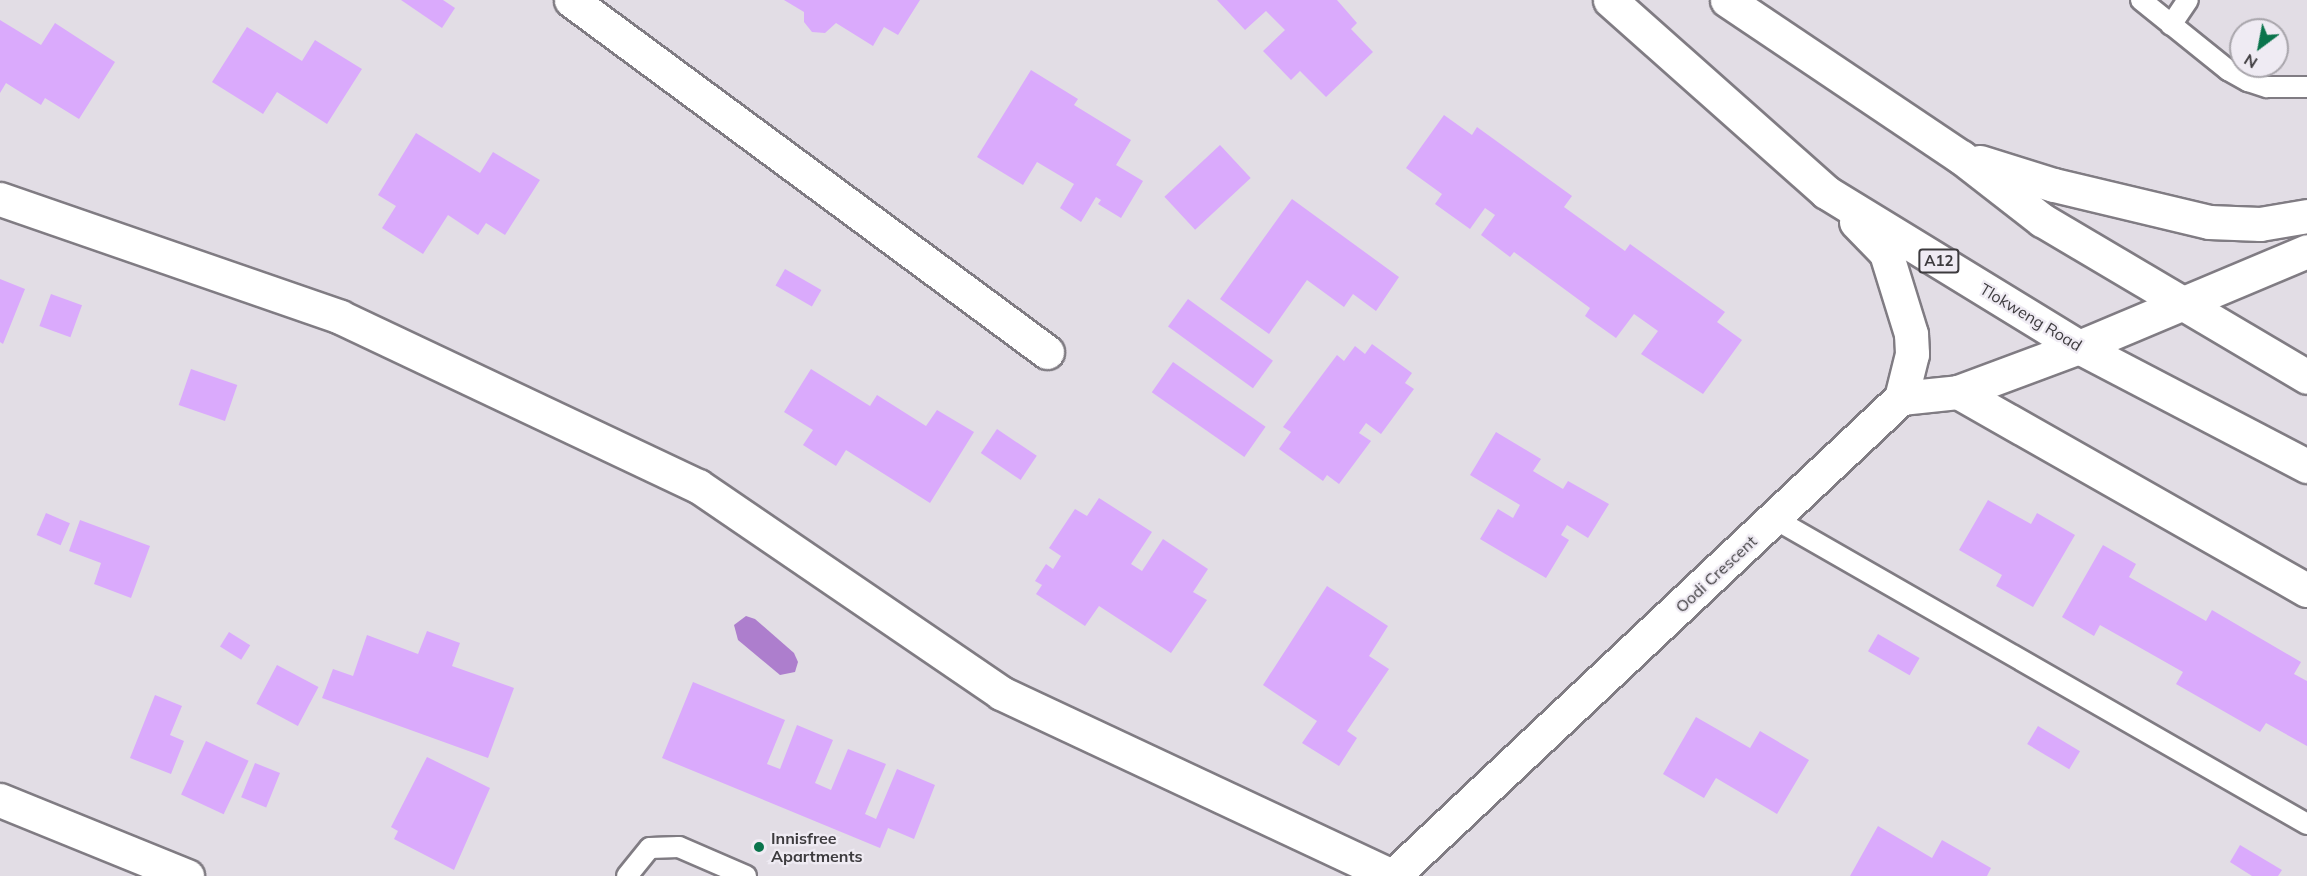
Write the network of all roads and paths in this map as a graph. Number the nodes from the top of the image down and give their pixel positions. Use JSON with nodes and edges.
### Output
{"nodes":[{"id":1,"x":571,"y":0,"type":"edge"},
{"id":2,"x":1610,"y":0,"type":"edge"},
{"id":3,"x":1727,"y":0,"type":"edge"},
{"id":4,"x":2141,"y":0,"type":"edge"},
{"id":5,"x":2188,"y":0,"type":"edge"},
{"id":6,"x":2171,"y":25,"type":"junction"},
{"id":7,"x":2229,"y":70,"type":"edge"},
{"id":8,"x":2257,"y":78,"type":"edge"},
{"id":9,"x":2307,"y":87,"type":"edge"},
{"id":10,"x":1961,"y":157,"type":"junction"},
{"id":11,"x":1826,"y":192,"type":"junction"},
{"id":12,"x":0,"y":199,"type":"edge"},
{"id":13,"x":2307,"y":216,"type":"edge"},
{"id":14,"x":2307,"y":251,"type":"edge"},
{"id":15,"x":2186,"y":305,"type":"junction"},
{"id":16,"x":2079,"y":347,"type":"junction"},
{"id":17,"x":1047,"y":352,"type":"dead end"},
{"id":18,"x":2307,"y":377,"type":"edge"},
{"id":19,"x":1958,"y":392,"type":"junction"},
{"id":20,"x":1901,"y":398,"type":"junction"},
{"id":21,"x":2307,"y":466,"type":"edge"},
{"id":22,"x":1775,"y":519,"type":"junction"},
{"id":23,"x":2307,"y":590,"type":"edge"},
{"id":24,"x":0,"y":800,"type":"edge"},
{"id":25,"x":2307,"y":824,"type":"edge"},
{"id":26,"x":187,"y":876,"type":"edge"},
{"id":27,"x":627,"y":876,"type":"edge"},
{"id":28,"x":746,"y":876,"type":"edge"},
{"id":29,"x":1393,"y":876,"type":"edge"}],
"edges":[{"from":1,"to":17,"type":"street"},
{"from":2,"to":11,"type":"street","name":"Tlokweng Road","number":"A12"},
{"from":3,"to":10,"type":"street"},
{"from":4,"to":6,"type":"lane"},
{"from":5,"to":6,"type":"lane"},
{"from":6,"to":7,"type":"lane"},
{"from":8,"to":9,"type":"lane"},
{"from":10,"to":13,"type":"street"},
{"from":10,"to":15,"type":"street"},
{"from":11,"to":16,"type":"street","name":"Tlokweng Road","number":"A12"},
{"from":11,"to":20,"type":"street"},
{"from":12,"to":29,"type":"street"},
{"from":14,"to":15,"type":"street"},
{"from":15,"to":16,"type":"street"},
{"from":15,"to":18,"type":"street"},
{"from":16,"to":19,"type":"street"},
{"from":16,"to":21,"type":"street","name":"Tlokweng Road","number":"A12"},
{"from":19,"to":20,"type":"street"},
{"from":19,"to":23,"type":"street"},
{"from":20,"to":22,"type":"street","name":"Oodi Crescent"},
{"from":22,"to":25,"type":"lane"},
{"from":22,"to":29,"type":"street","name":"Oodi Crescent"},
{"from":24,"to":26,"type":"street"},
{"from":27,"to":28,"type":"lane"}]}
